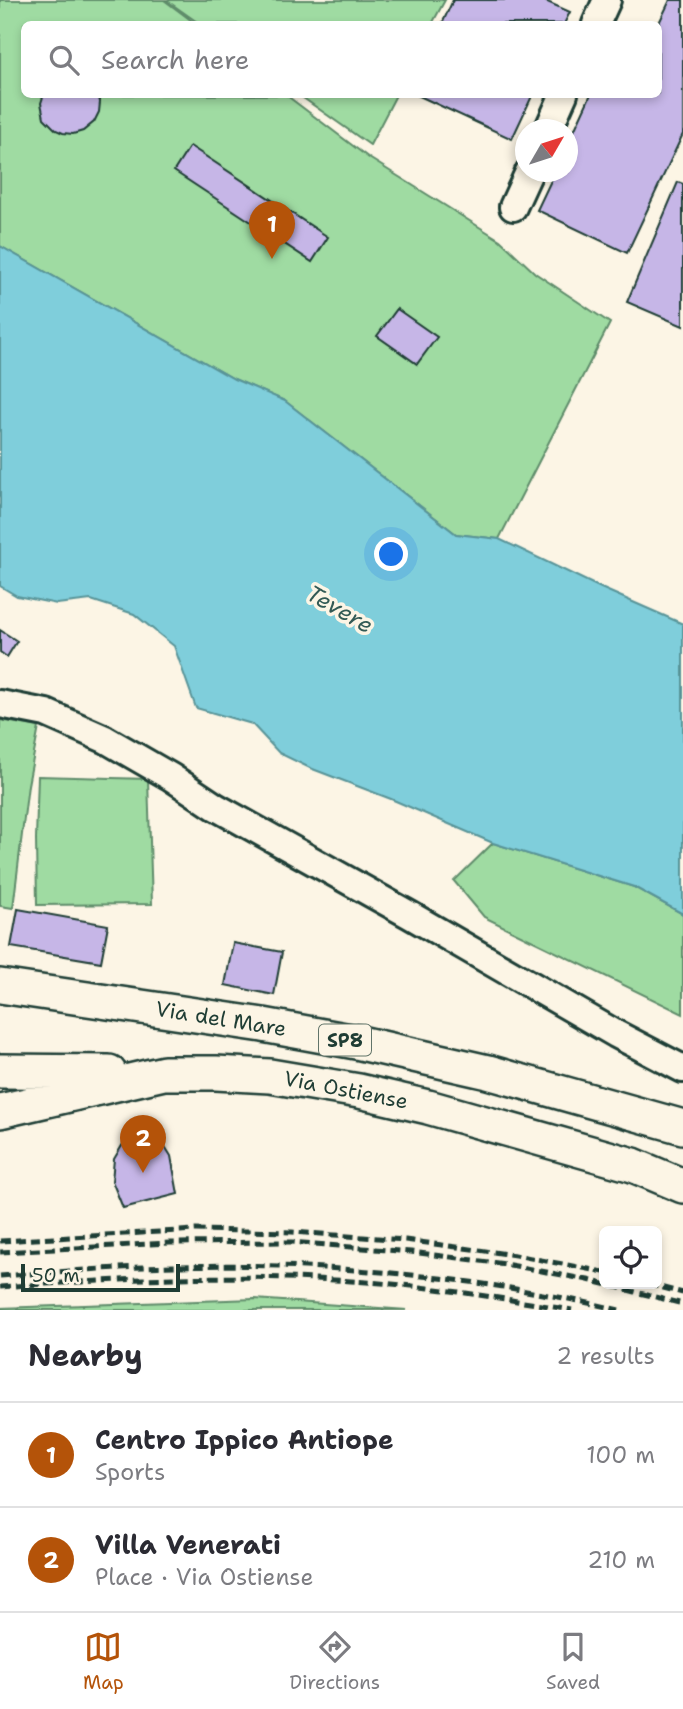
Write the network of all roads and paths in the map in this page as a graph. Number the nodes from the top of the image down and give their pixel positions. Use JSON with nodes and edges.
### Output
{"nodes":[{"id":1,"x":607,"y":0,"type":"edge"},
{"id":2,"x":597,"y":21,"type":"edge"},
{"id":3,"x":562,"y":98,"type":"edge"},
{"id":4,"x":553,"y":119,"type":"edge"},
{"id":5,"x":524,"y":182,"type":"edge"},
{"id":6,"x":513,"y":207,"type":"dead end"},
{"id":7,"x":0,"y":704,"type":"edge"},
{"id":8,"x":0,"y":986,"type":"edge"},
{"id":9,"x":683,"y":1069,"type":"edge"},
{"id":10,"x":0,"y":1071,"type":"edge"},
{"id":11,"x":164,"y":1073,"type":"junction"},
{"id":12,"x":0,"y":1111,"type":"edge"},
{"id":13,"x":683,"y":1127,"type":"edge"},
{"id":14,"x":683,"y":1186,"type":"edge"}],
"edges":[{"from":1,"to":2,"type":"street"},
{"from":3,"to":4,"type":"street"},
{"from":5,"to":6,"type":"street"},
{"from":7,"to":9,"type":"street"},
{"from":8,"to":13,"type":"main road","name":"Via del Mare","number":"SP8"},
{"from":10,"to":11,"type":"main road"},
{"from":11,"to":12,"type":"main road","name":"Via Ostiense"},
{"from":11,"to":14,"type":"main road","name":"Via Ostiense"}]}
